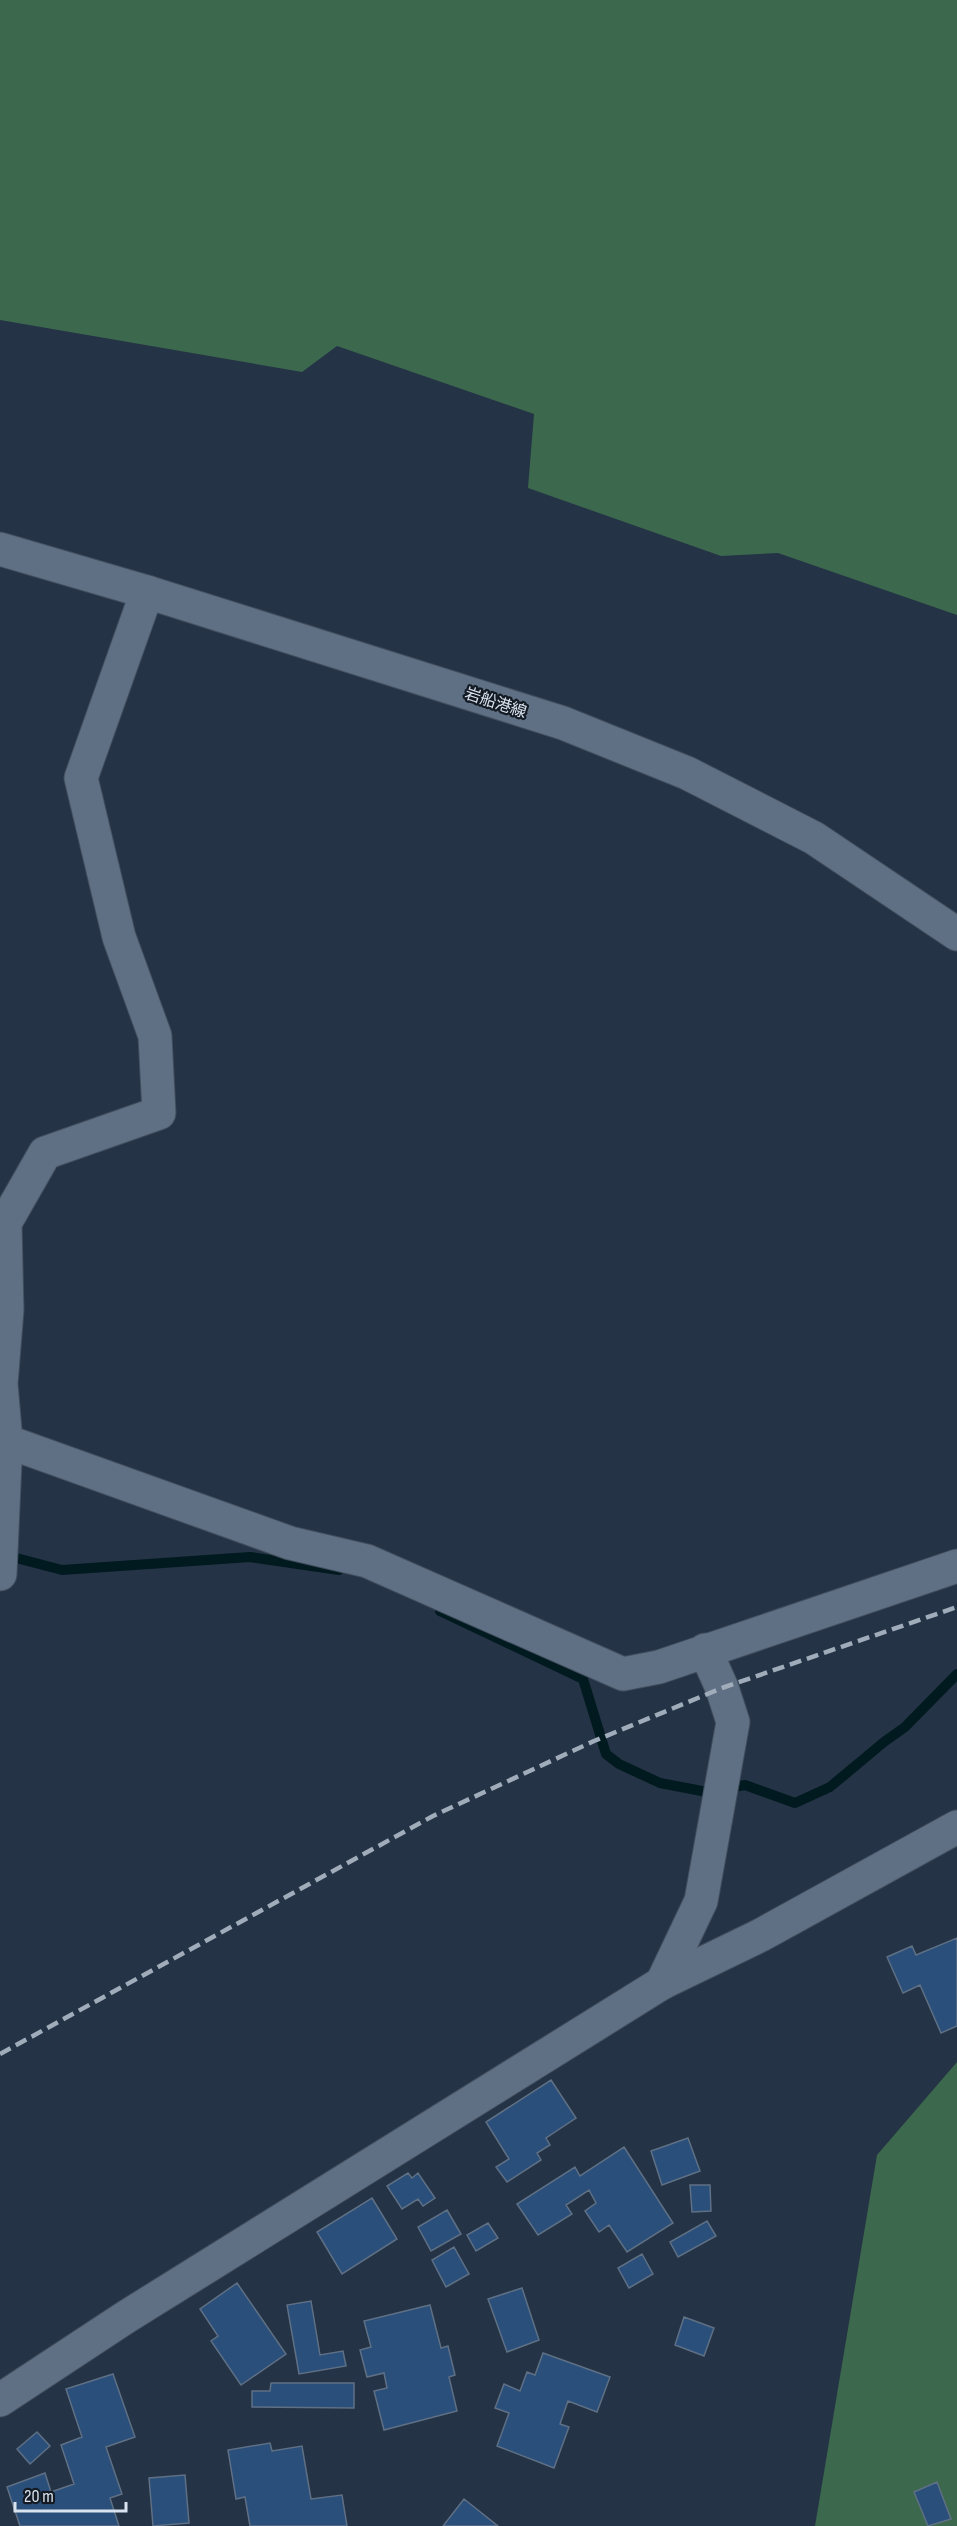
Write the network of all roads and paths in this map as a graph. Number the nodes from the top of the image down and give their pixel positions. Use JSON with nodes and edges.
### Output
{"nodes":[{"id":1,"x":0,"y":549,"type":"edge"},
{"id":2,"x":147,"y":592,"type":"junction"},
{"id":3,"x":957,"y":934,"type":"edge"},
{"id":4,"x":3,"y":1440,"type":"edge"},
{"id":5,"x":957,"y":1566,"type":"edge"},
{"id":6,"x":0,"y":1574,"type":"edge"},
{"id":7,"x":705,"y":1650,"type":"junction"},
{"id":8,"x":957,"y":1827,"type":"edge"},
{"id":9,"x":662,"y":1983,"type":"junction"},
{"id":10,"x":0,"y":2400,"type":"edge"}],
"edges":[{"from":1,"to":2,"type":"street","name":"岩船港線"},
{"from":2,"to":3,"type":"street","name":"岩船港線"},
{"from":2,"to":4,"type":"street"},
{"from":4,"to":6,"type":"street"},
{"from":4,"to":7,"type":"street"},
{"from":5,"to":7,"type":"street"},
{"from":7,"to":9,"type":"street"},
{"from":8,"to":9,"type":"street"},
{"from":9,"to":10,"type":"street"}]}
